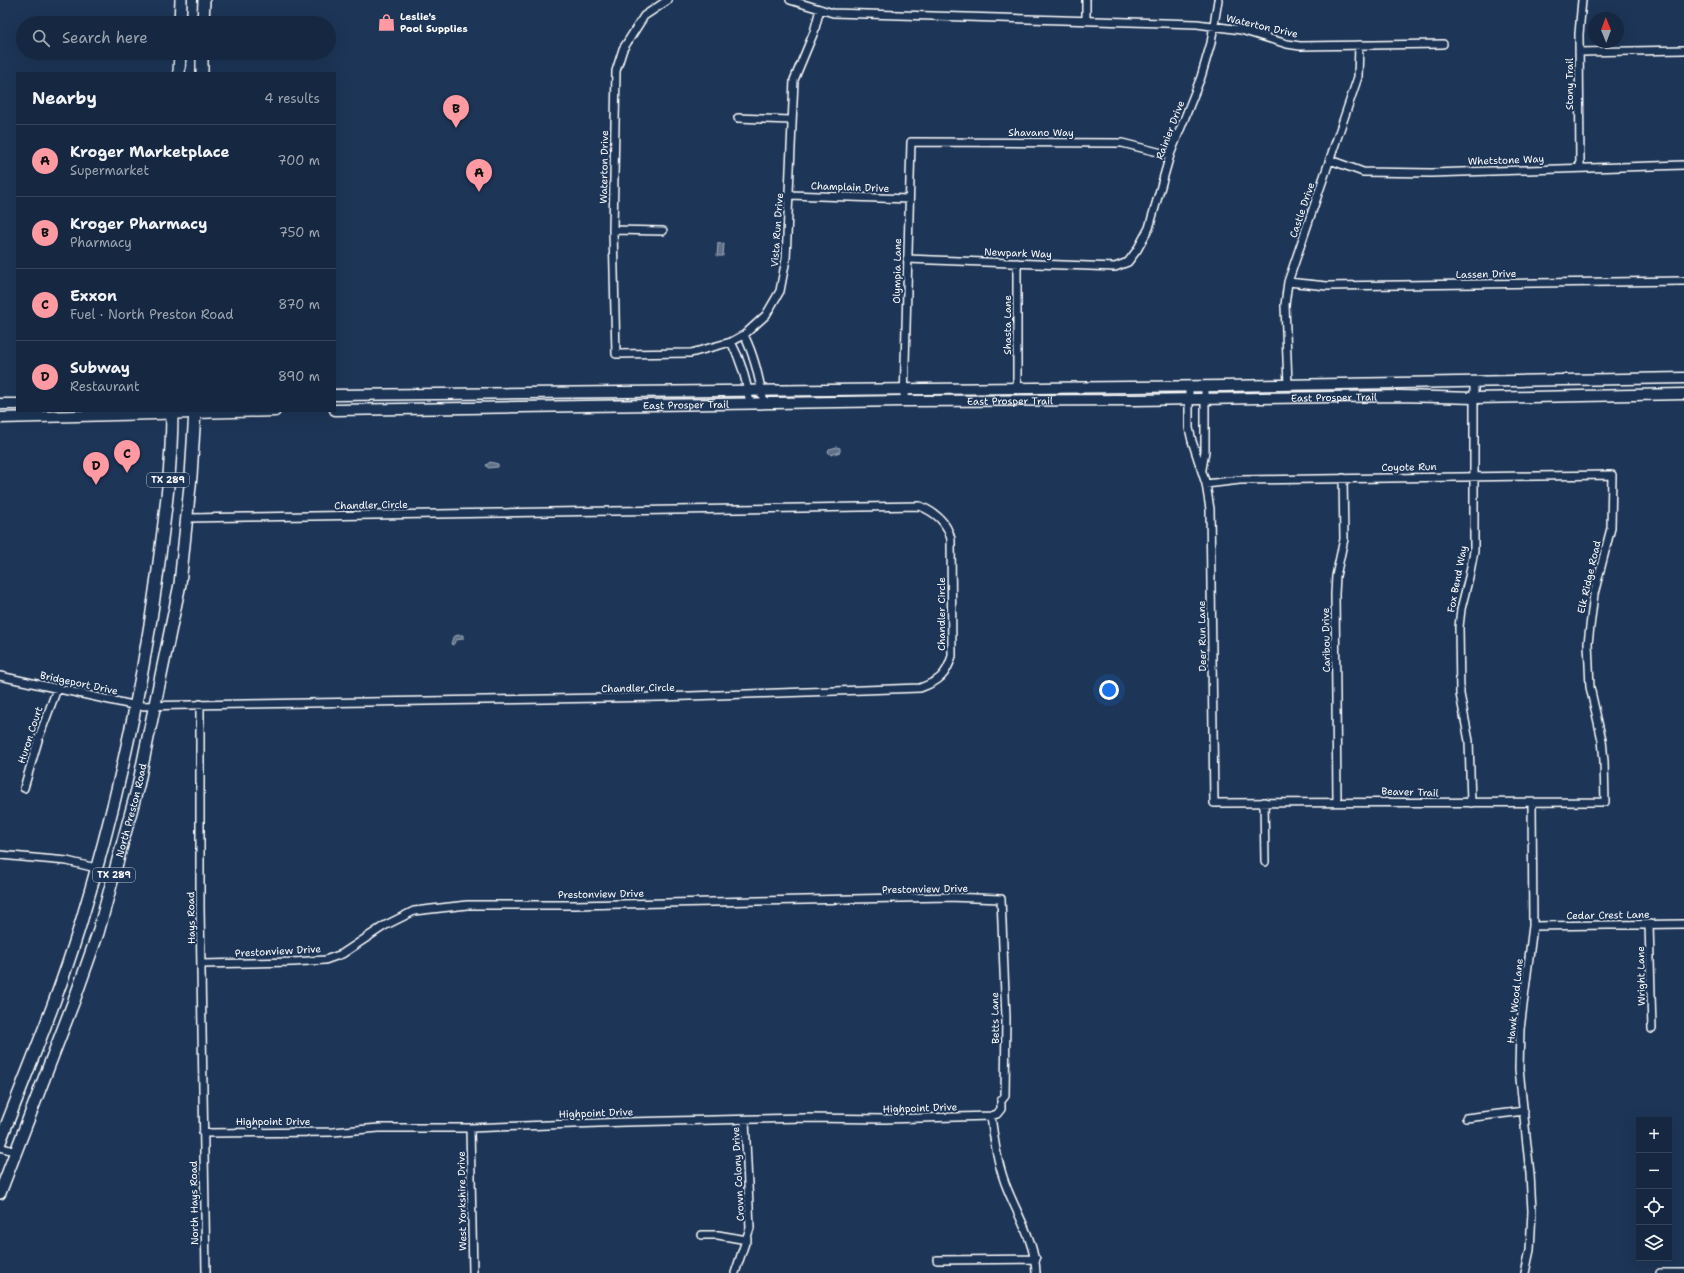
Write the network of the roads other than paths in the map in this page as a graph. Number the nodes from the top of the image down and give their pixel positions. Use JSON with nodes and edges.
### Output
{"nodes":[{"id":1,"x":181,"y":0,"type":"edge"},
{"id":2,"x":204,"y":0,"type":"edge"},
{"id":3,"x":668,"y":0,"type":"edge"},
{"id":4,"x":790,"y":0,"type":"edge"},
{"id":5,"x":1086,"y":0,"type":"edge"},
{"id":6,"x":1218,"y":0,"type":"edge"},
{"id":7,"x":1582,"y":0,"type":"edge"},
{"id":8,"x":820,"y":10,"type":"junction"},
{"id":9,"x":180,"y":16,"type":"edge"},
{"id":10,"x":203,"y":16,"type":"edge"},
{"id":11,"x":1086,"y":20,"type":"junction"},
{"id":12,"x":1214,"y":26,"type":"junction"},
{"id":13,"x":1443,"y":44,"type":"dead end"},
{"id":14,"x":1359,"y":45,"type":"junction"},
{"id":15,"x":1684,"y":50,"type":"edge"},
{"id":16,"x":1579,"y":52,"type":"junction"},
{"id":17,"x":180,"y":60,"type":"edge"},
{"id":18,"x":202,"y":60,"type":"edge"},
{"id":19,"x":179,"y":72,"type":"edge"},
{"id":20,"x":202,"y":72,"type":"edge"},
{"id":21,"x":738,"y":118,"type":"dead end"},
{"id":22,"x":791,"y":120,"type":"junction"},
{"id":23,"x":911,"y":142,"type":"joint"},
{"id":24,"x":1170,"y":155,"type":"junction"},
{"id":25,"x":1330,"y":160,"type":"junction"},
{"id":26,"x":1684,"y":165,"type":"edge"},
{"id":27,"x":1580,"y":167,"type":"junction"},
{"id":28,"x":790,"y":195,"type":"junction"},
{"id":29,"x":909,"y":199,"type":"junction"},
{"id":30,"x":613,"y":230,"type":"junction"},
{"id":31,"x":663,"y":231,"type":"dead end"},
{"id":32,"x":907,"y":259,"type":"junction"},
{"id":33,"x":1128,"y":262,"type":"joint"},
{"id":34,"x":1017,"y":263,"type":"junction"},
{"id":35,"x":1684,"y":281,"type":"edge"},
{"id":36,"x":1288,"y":282,"type":"junction"},
{"id":37,"x":744,"y":335,"type":"junction"},
{"id":38,"x":731,"y":342,"type":"junction"},
{"id":39,"x":616,"y":354,"type":"joint"},
{"id":40,"x":1684,"y":378,"type":"edge"},
{"id":41,"x":1474,"y":381,"type":"junction"},
{"id":42,"x":1288,"y":385,"type":"junction"},
{"id":43,"x":1189,"y":386,"type":"junction"},
{"id":44,"x":1205,"y":386,"type":"junction"},
{"id":45,"x":1017,"y":387,"type":"junction"},
{"id":46,"x":904,"y":388,"type":"junction"},
{"id":47,"x":748,"y":390,"type":"junction"},
{"id":48,"x":761,"y":390,"type":"junction"},
{"id":49,"x":407,"y":394,"type":"junction"},
{"id":50,"x":1684,"y":394,"type":"edge"},
{"id":51,"x":336,"y":395,"type":"edge"},
{"id":52,"x":1474,"y":398,"type":"junction"},
{"id":53,"x":1188,"y":399,"type":"junction"},
{"id":54,"x":1205,"y":400,"type":"junction"},
{"id":55,"x":904,"y":401,"type":"junction"},
{"id":56,"x":0,"y":404,"type":"edge"},
{"id":57,"x":16,"y":404,"type":"edge"},
{"id":58,"x":750,"y":404,"type":"junction"},
{"id":59,"x":764,"y":404,"type":"junction"},
{"id":60,"x":336,"y":410,"type":"edge"},
{"id":61,"x":406,"y":410,"type":"junction"},
{"id":62,"x":172,"y":412,"type":"edge"},
{"id":63,"x":194,"y":412,"type":"edge"},
{"id":64,"x":0,"y":418,"type":"edge"},
{"id":65,"x":1202,"y":469,"type":"junction"},
{"id":66,"x":1612,"y":475,"type":"joint"},
{"id":67,"x":1474,"y":476,"type":"junction"},
{"id":68,"x":1343,"y":478,"type":"junction"},
{"id":69,"x":1206,"y":484,"type":"junction"},
{"id":70,"x":188,"y":518,"type":"junction"},
{"id":71,"x":0,"y":676,"type":"edge"},
{"id":72,"x":57,"y":689,"type":"junction"},
{"id":73,"x":155,"y":704,"type":"junction"},
{"id":74,"x":200,"y":704,"type":"junction"},
{"id":75,"x":137,"y":706,"type":"junction"},
{"id":76,"x":24,"y":788,"type":"dead end"},
{"id":77,"x":1337,"y":801,"type":"junction"},
{"id":78,"x":1264,"y":802,"type":"junction"},
{"id":79,"x":1605,"y":802,"type":"joint"},
{"id":80,"x":1214,"y":803,"type":"joint"},
{"id":81,"x":1471,"y":803,"type":"junction"},
{"id":82,"x":1532,"y":803,"type":"junction"},
{"id":83,"x":0,"y":855,"type":"edge"},
{"id":84,"x":1265,"y":862,"type":"dead end"},
{"id":85,"x":96,"y":868,"type":"junction"},
{"id":86,"x":1002,"y":911,"type":"joint"},
{"id":87,"x":1650,"y":924,"type":"junction"},
{"id":88,"x":1684,"y":924,"type":"edge"},
{"id":89,"x":1533,"y":926,"type":"junction"},
{"id":90,"x":202,"y":964,"type":"junction"},
{"id":91,"x":1652,"y":1029,"type":"dead end"},
{"id":92,"x":1524,"y":1111,"type":"junction"},
{"id":93,"x":991,"y":1116,"type":"junction"},
{"id":94,"x":1466,"y":1118,"type":"dead end"},
{"id":95,"x":745,"y":1120,"type":"junction"},
{"id":96,"x":470,"y":1128,"type":"junction"},
{"id":97,"x":203,"y":1133,"type":"junction"},
{"id":98,"x":0,"y":1142,"type":"edge"},
{"id":99,"x":0,"y":1147,"type":"edge"},
{"id":100,"x":16,"y":1152,"type":"junction"},
{"id":101,"x":0,"y":1193,"type":"edge"},
{"id":102,"x":702,"y":1235,"type":"dead end"},
{"id":103,"x":747,"y":1240,"type":"junction"},
{"id":104,"x":1036,"y":1259,"type":"junction"},
{"id":105,"x":937,"y":1260,"type":"dead end"},
{"id":106,"x":206,"y":1273,"type":"edge"},
{"id":107,"x":473,"y":1273,"type":"edge"},
{"id":108,"x":735,"y":1273,"type":"edge"},
{"id":109,"x":1036,"y":1273,"type":"edge"},
{"id":110,"x":1525,"y":1273,"type":"edge"},
{"id":111,"x":1660,"y":1273,"type":"edge"},
{"id":112,"x":1684,"y":1273,"type":"edge"}],
"edges":[{"from":1,"to":9,"type":"main road"},
{"from":2,"to":10,"type":"main road"},
{"from":3,"to":30,"type":"street","name":"Waterton Drive"},
{"from":4,"to":8,"type":"street","name":"Waterton Drive"},
{"from":5,"to":11,"type":"street"},
{"from":6,"to":12,"type":"street","name":"Rainier Drive"},
{"from":7,"to":16,"type":"street","name":"Stony Trail"},
{"from":8,"to":11,"type":"street","name":"Waterton Drive"},
{"from":8,"to":22,"type":"street","name":"Vista Run Drive"},
{"from":11,"to":12,"type":"street","name":"Waterton Drive"},
{"from":12,"to":14,"type":"street","name":"Waterton Drive"},
{"from":12,"to":24,"type":"street","name":"Rainier Drive"},
{"from":13,"to":14,"type":"street","name":"Waterton Drive"},
{"from":14,"to":25,"type":"street","name":"Castle Drive"},
{"from":15,"to":16,"type":"street"},
{"from":16,"to":27,"type":"street","name":"Stony Trail"},
{"from":17,"to":19,"type":"main road"},
{"from":18,"to":20,"type":"main road"},
{"from":21,"to":22,"type":"street"},
{"from":22,"to":28,"type":"street","name":"Vista Run Drive"},
{"from":23,"to":24,"type":"street","name":"Shavano Way"},
{"from":23,"to":29,"type":"street","name":"Olympia Lane"},
{"from":24,"to":33,"type":"street","name":"Rainier Drive"},
{"from":25,"to":27,"type":"street","name":"Whetstone Way"},
{"from":25,"to":36,"type":"street","name":"Castle Drive"},
{"from":26,"to":27,"type":"street","name":"Whetstone Way"},
{"from":28,"to":29,"type":"street","name":"Champlain Drive"},
{"from":28,"to":37,"type":"street","name":"Vista Run Drive"},
{"from":29,"to":32,"type":"street","name":"Olympia Lane"},
{"from":30,"to":31,"type":"street"},
{"from":30,"to":39,"type":"street","name":"Waterton Drive"},
{"from":32,"to":34,"type":"street","name":"Newpark Way"},
{"from":32,"to":46,"type":"street","name":"Olympia Lane"},
{"from":33,"to":34,"type":"street","name":"Newpark Way"},
{"from":34,"to":45,"type":"street","name":"Shasta Lane"},
{"from":35,"to":36,"type":"street","name":"Lassen Drive"},
{"from":36,"to":42,"type":"street","name":"Castle Drive"},
{"from":37,"to":38,"type":"street","name":"Vista Run Drive"},
{"from":37,"to":48,"type":"street"},
{"from":38,"to":39,"type":"street","name":"Vista Run Drive"},
{"from":38,"to":47,"type":"street"},
{"from":40,"to":41,"type":"main road","name":"East Prosper Trail"},
{"from":41,"to":42,"type":"main road","name":"East Prosper Trail"},
{"from":41,"to":52,"type":"street","name":"Fox Bend Way"},
{"from":42,"to":44,"type":"main road","name":"East Prosper Trail"},
{"from":43,"to":44,"type":"main road","name":"East Prosper Trail"},
{"from":43,"to":45,"type":"main road","name":"East Prosper Trail"},
{"from":43,"to":53,"type":"street","name":"Deer Run Lane"},
{"from":44,"to":54,"type":"street","name":"Deer Run Lane"},
{"from":45,"to":46,"type":"main road","name":"East Prosper Trail"},
{"from":46,"to":48,"type":"main road","name":"East Prosper Trail"},
{"from":46,"to":55,"type":"street","name":"Olympia Lane"},
{"from":47,"to":48,"type":"main road","name":"East Prosper Trail"},
{"from":47,"to":49,"type":"main road","name":"East Prosper Trail"},
{"from":47,"to":58,"type":"street"},
{"from":48,"to":59,"type":"street"},
{"from":49,"to":51,"type":"main road","name":"East Prosper Trail"},
{"from":49,"to":61,"type":"main road"},
{"from":50,"to":52,"type":"main road","name":"East Prosper Trail"},
{"from":52,"to":54,"type":"main road","name":"East Prosper Trail"},
{"from":52,"to":67,"type":"street","name":"Fox Bend Way"},
{"from":53,"to":54,"type":"main road","name":"East Prosper Trail"},
{"from":53,"to":55,"type":"main road","name":"East Prosper Trail"},
{"from":53,"to":65,"type":"street","name":"Deer Run Lane"},
{"from":54,"to":65,"type":"street","name":"Deer Run Lane"},
{"from":55,"to":59,"type":"main road","name":"East Prosper Trail"},
{"from":56,"to":57,"type":"main road"},
{"from":58,"to":59,"type":"main road","name":"East Prosper Trail"},
{"from":58,"to":61,"type":"main road","name":"East Prosper Trail"},
{"from":60,"to":61,"type":"main road","name":"East Prosper Trail"},
{"from":62,"to":63,"type":"main road"},
{"from":62,"to":64,"type":"main road"},
{"from":62,"to":75,"type":"main road","name":"North Preston Road","number":"TX 289"},
{"from":63,"to":70,"type":"main road","name":"North Preston Road","number":"TX 289"},
{"from":65,"to":69,"type":"street","name":"Deer Run Lane"},
{"from":66,"to":67,"type":"street","name":"Coyote Run"},
{"from":66,"to":79,"type":"street","name":"Elk Ridge Road"},
{"from":67,"to":68,"type":"street","name":"Coyote Run"},
{"from":67,"to":81,"type":"street","name":"Fox Bend Way"},
{"from":68,"to":69,"type":"street","name":"Coyote Run"},
{"from":68,"to":77,"type":"street","name":"Caribou Drive"},
{"from":69,"to":80,"type":"street","name":"Deer Run Lane"},
{"from":70,"to":73,"type":"main road","name":"North Preston Road","number":"TX 289"},
{"from":70,"to":74,"type":"street","name":"Chandler Circle"},
{"from":71,"to":72,"type":"street","name":"Bridgeport Drive"},
{"from":72,"to":75,"type":"street","name":"Bridgeport Drive"},
{"from":72,"to":76,"type":"street","name":"Huron Court"},
{"from":73,"to":74,"type":"street","name":"Chandler Circle"},
{"from":73,"to":75,"type":"street","name":"Bridgeport Drive"},
{"from":73,"to":100,"type":"main road","name":"North Preston Road","number":"TX 289"},
{"from":74,"to":90,"type":"street","name":"Hays Road"},
{"from":75,"to":85,"type":"main road","name":"North Preston Road","number":"TX 289"},
{"from":77,"to":78,"type":"street","name":"Beaver Trail"},
{"from":77,"to":81,"type":"street","name":"Beaver Trail"},
{"from":78,"to":80,"type":"street","name":"Beaver Trail"},
{"from":78,"to":84,"type":"street"},
{"from":79,"to":82,"type":"street","name":"Beaver Trail"},
{"from":81,"to":82,"type":"street","name":"Beaver Trail"},
{"from":82,"to":89,"type":"street","name":"Hawk Wood Lane"},
{"from":83,"to":85,"type":"street"},
{"from":85,"to":98,"type":"main road","name":"North Preston Road","number":"TX 289"},
{"from":86,"to":90,"type":"street","name":"Prestonview Drive"},
{"from":86,"to":93,"type":"street","name":"Betts Lane"},
{"from":87,"to":88,"type":"street","name":"Cedar Crest Lane"},
{"from":87,"to":89,"type":"street","name":"Cedar Crest Lane"},
{"from":87,"to":91,"type":"street","name":"Wright Lane"},
{"from":89,"to":92,"type":"street","name":"Hawk Wood Lane"},
{"from":90,"to":97,"type":"street","name":"Hays Road"},
{"from":92,"to":94,"type":"street"},
{"from":92,"to":110,"type":"street","name":"Hawk Wood Lane"},
{"from":93,"to":95,"type":"street","name":"Highpoint Drive"},
{"from":93,"to":104,"type":"street"},
{"from":95,"to":96,"type":"street","name":"Highpoint Drive"},
{"from":95,"to":103,"type":"street","name":"Crown Colony Drive"},
{"from":96,"to":97,"type":"street","name":"Highpoint Drive"},
{"from":96,"to":107,"type":"street","name":"West Yorkshire Drive"},
{"from":97,"to":106,"type":"street","name":"North Hays Road"},
{"from":99,"to":100,"type":"street"},
{"from":100,"to":101,"type":"main road","name":"North Preston Road","number":"TX 289"},
{"from":102,"to":103,"type":"street"},
{"from":103,"to":108,"type":"street","name":"Crown Colony Drive"},
{"from":104,"to":105,"type":"street"},
{"from":104,"to":109,"type":"street"},
{"from":111,"to":112,"type":"street"}]}
